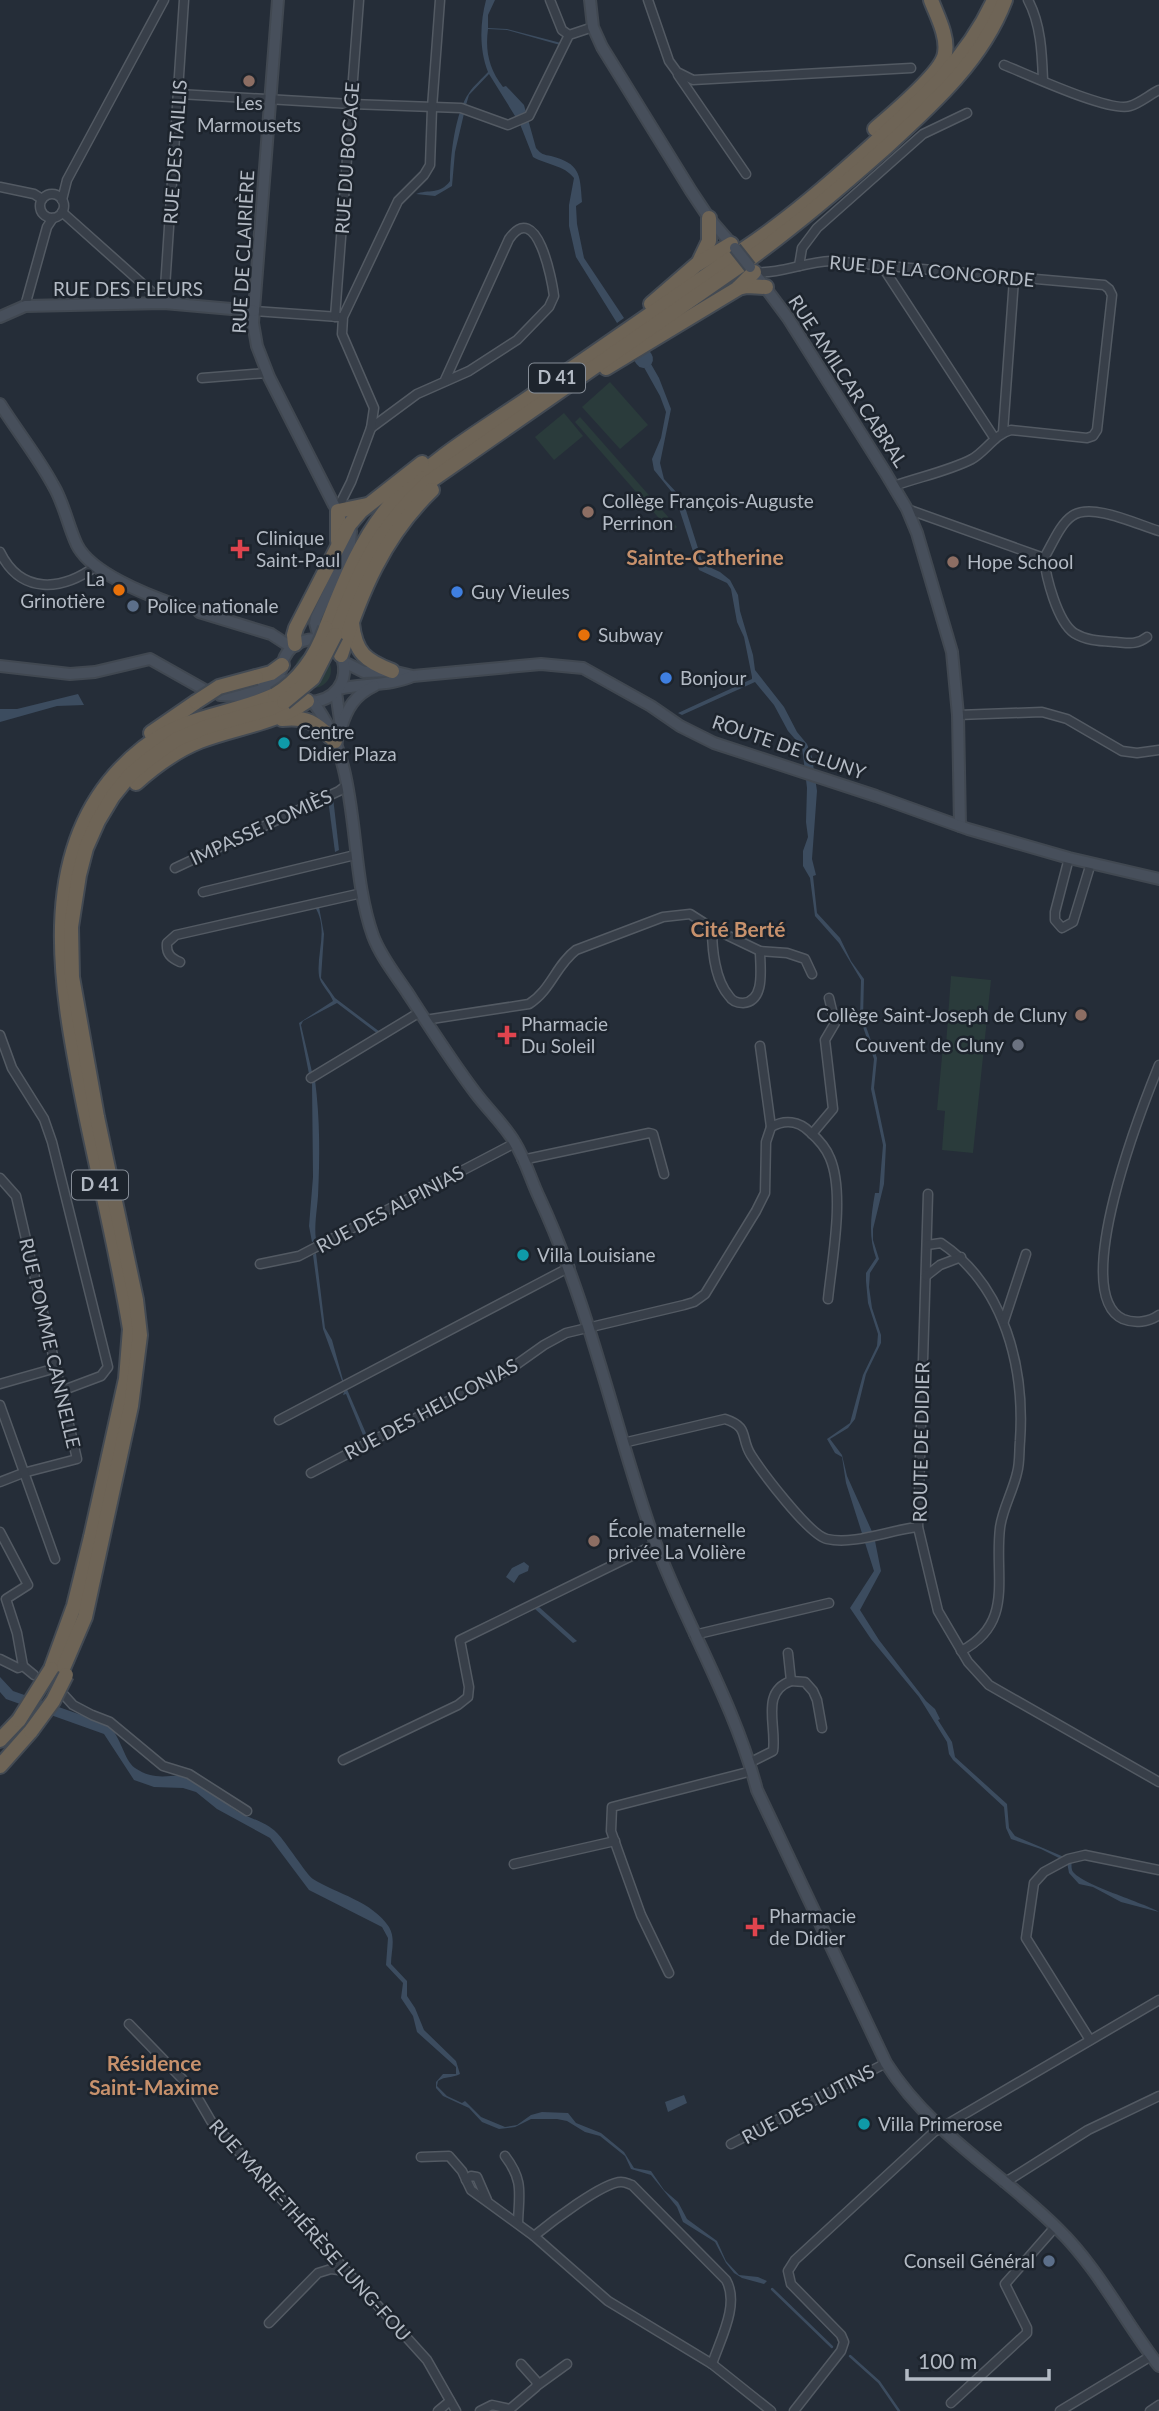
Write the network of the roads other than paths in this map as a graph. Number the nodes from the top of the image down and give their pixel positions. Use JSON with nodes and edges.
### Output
{"nodes":[{"id":1,"x":164,"y":0,"type":"edge"},
{"id":2,"x":184,"y":0,"type":"edge"},
{"id":3,"x":278,"y":0,"type":"edge"},
{"id":4,"x":359,"y":0,"type":"edge"},
{"id":5,"x":440,"y":0,"type":"edge"},
{"id":6,"x":550,"y":0,"type":"edge"},
{"id":7,"x":590,"y":0,"type":"edge"},
{"id":8,"x":648,"y":0,"type":"edge"},
{"id":9,"x":931,"y":0,"type":"edge"},
{"id":10,"x":994,"y":0,"type":"edge"},
{"id":11,"x":1005,"y":0,"type":"edge"},
{"id":12,"x":1013,"y":0,"type":"edge"},
{"id":13,"x":1028,"y":0,"type":"edge"},
{"id":14,"x":593,"y":27,"type":"junction"},
{"id":15,"x":569,"y":35,"type":"junction"},
{"id":16,"x":1004,"y":65,"type":"dead end"},
{"id":17,"x":911,"y":68,"type":"dead end"},
{"id":18,"x":677,"y":72,"type":"junction"},
{"id":19,"x":1043,"y":80,"type":"junction"},
{"id":20,"x":954,"y":81,"type":"junction"},
{"id":21,"x":1159,"y":90,"type":"edge"},
{"id":22,"x":178,"y":94,"type":"junction"},
{"id":23,"x":270,"y":100,"type":"junction"},
{"id":24,"x":351,"y":104,"type":"junction"},
{"id":25,"x":432,"y":108,"type":"junction"},
{"id":26,"x":967,"y":113,"type":"dead end"},
{"id":27,"x":746,"y":174,"type":"dead end"},
{"id":28,"x":67,"y":180,"type":"junction"},
{"id":29,"x":0,"y":187,"type":"edge"},
{"id":30,"x":46,"y":197,"type":"junction"},
{"id":31,"x":62,"y":200,"type":"junction"},
{"id":32,"x":62,"y":212,"type":"junction"},
{"id":33,"x":43,"y":215,"type":"junction"},
{"id":34,"x":53,"y":218,"type":"junction"},
{"id":35,"x":709,"y":218,"type":"junction"},
{"id":36,"x":47,"y":227,"type":"junction"},
{"id":37,"x":743,"y":256,"type":"junction"},
{"id":38,"x":696,"y":265,"type":"junction"},
{"id":39,"x":799,"y":266,"type":"junction"},
{"id":40,"x":882,"y":266,"type":"junction"},
{"id":41,"x":1014,"y":279,"type":"junction"},
{"id":42,"x":766,"y":287,"type":"junction"},
{"id":43,"x":737,"y":289,"type":"junction"},
{"id":44,"x":164,"y":303,"type":"junction"},
{"id":45,"x":25,"y":306,"type":"junction"},
{"id":46,"x":254,"y":311,"type":"junction"},
{"id":47,"x":0,"y":317,"type":"edge"},
{"id":48,"x":339,"y":317,"type":"junction"},
{"id":49,"x":267,"y":373,"type":"junction"},
{"id":50,"x":202,"y":378,"type":"dead end"},
{"id":51,"x":445,"y":380,"type":"junction"},
{"id":52,"x":532,"y":396,"type":"junction"},
{"id":53,"x":551,"y":396,"type":"junction"},
{"id":54,"x":0,"y":404,"type":"edge"},
{"id":55,"x":518,"y":412,"type":"junction"},
{"id":56,"x":371,"y":428,"type":"junction"},
{"id":57,"x":1003,"y":432,"type":"junction"},
{"id":58,"x":995,"y":439,"type":"junction"},
{"id":59,"x":894,"y":486,"type":"junction"},
{"id":60,"x":368,"y":505,"type":"junction"},
{"id":61,"x":907,"y":509,"type":"junction"},
{"id":62,"x":337,"y":511,"type":"junction"},
{"id":63,"x":349,"y":525,"type":"junction"},
{"id":64,"x":1159,"y":531,"type":"edge"},
{"id":65,"x":337,"y":546,"type":"junction"},
{"id":66,"x":0,"y":551,"type":"edge"},
{"id":67,"x":1044,"y":558,"type":"junction"},
{"id":68,"x":96,"y":566,"type":"junction"},
{"id":69,"x":176,"y":605,"type":"tunnel mouth"},
{"id":70,"x":199,"y":612,"type":"tunnel mouth"},
{"id":71,"x":352,"y":619,"type":"junction"},
{"id":72,"x":1147,"y":638,"type":"dead end"},
{"id":73,"x":331,"y":643,"type":"junction"},
{"id":74,"x":293,"y":646,"type":"junction"},
{"id":75,"x":0,"y":666,"type":"edge"},
{"id":76,"x":387,"y":677,"type":"junction"},
{"id":77,"x":281,"y":685,"type":"junction"},
{"id":78,"x":205,"y":690,"type":"dead end"},
{"id":79,"x":337,"y":690,"type":"junction"},
{"id":80,"x":220,"y":695,"type":"dead end"},
{"id":81,"x":307,"y":701,"type":"junction"},
{"id":82,"x":958,"y":715,"type":"junction"},
{"id":83,"x":274,"y":720,"type":"junction"},
{"id":84,"x":338,"y":740,"type":"junction"},
{"id":85,"x":1159,"y":750,"type":"edge"},
{"id":86,"x":347,"y":785,"type":"junction"},
{"id":87,"x":98,"y":821,"type":"junction"},
{"id":88,"x":960,"y":826,"type":"junction"},
{"id":89,"x":81,"y":831,"type":"junction"},
{"id":90,"x":346,"y":857,"type":"junction"},
{"id":91,"x":1069,"y":858,"type":"junction"},
{"id":92,"x":1091,"y":863,"type":"junction"},
{"id":93,"x":175,"y":868,"type":"dead end"},
{"id":94,"x":1159,"y":879,"type":"edge"},
{"id":95,"x":203,"y":892,"type":"dead end"},
{"id":96,"x":362,"y":893,"type":"junction"},
{"id":97,"x":712,"y":928,"type":"junction"},
{"id":98,"x":760,"y":951,"type":"junction"},
{"id":99,"x":180,"y":962,"type":"dead end"},
{"id":100,"x":812,"y":974,"type":"dead end"},
{"id":101,"x":829,"y":998,"type":"dead end"},
{"id":102,"x":423,"y":1016,"type":"junction"},
{"id":103,"x":0,"y":1035,"type":"edge"},
{"id":104,"x":761,"y":1046,"type":"dead end"},
{"id":105,"x":1159,"y":1065,"type":"edge"},
{"id":106,"x":311,"y":1078,"type":"dead end"},
{"id":107,"x":771,"y":1127,"type":"junction"},
{"id":108,"x":812,"y":1133,"type":"junction"},
{"id":109,"x":515,"y":1143,"type":"junction"},
{"id":110,"x":522,"y":1160,"type":"junction"},
{"id":111,"x":664,"y":1174,"type":"dead end"},
{"id":112,"x":0,"y":1178,"type":"edge"},
{"id":113,"x":928,"y":1194,"type":"dead end"},
{"id":114,"x":927,"y":1245,"type":"junction"},
{"id":115,"x":1026,"y":1255,"type":"dead end"},
{"id":116,"x":961,"y":1257,"type":"junction"},
{"id":117,"x":260,"y":1264,"type":"dead end"},
{"id":118,"x":570,"y":1268,"type":"junction"},
{"id":119,"x":926,"y":1276,"type":"junction"},
{"id":120,"x":828,"y":1299,"type":"dead end"},
{"id":121,"x":1159,"y":1315,"type":"edge"},
{"id":122,"x":1004,"y":1321,"type":"junction"},
{"id":123,"x":587,"y":1327,"type":"junction"},
{"id":124,"x":56,"y":1368,"type":"junction"},
{"id":125,"x":0,"y":1384,"type":"edge"},
{"id":126,"x":61,"y":1391,"type":"junction"},
{"id":127,"x":0,"y":1405,"type":"edge"},
{"id":128,"x":279,"y":1420,"type":"dead end"},
{"id":129,"x":623,"y":1443,"type":"junction"},
{"id":130,"x":23,"y":1473,"type":"junction"},
{"id":131,"x":312,"y":1473,"type":"dead end"},
{"id":132,"x":0,"y":1482,"type":"edge"},
{"id":133,"x":918,"y":1527,"type":"junction"},
{"id":134,"x":0,"y":1532,"type":"edge"},
{"id":135,"x":656,"y":1544,"type":"junction"},
{"id":136,"x":55,"y":1559,"type":"dead end"},
{"id":137,"x":829,"y":1603,"type":"dead end"},
{"id":138,"x":694,"y":1635,"type":"junction"},
{"id":139,"x":961,"y":1651,"type":"junction"},
{"id":140,"x":788,"y":1653,"type":"dead end"},
{"id":141,"x":0,"y":1659,"type":"edge"},
{"id":142,"x":23,"y":1666,"type":"junction"},
{"id":143,"x":51,"y":1672,"type":"junction"},
{"id":144,"x":791,"y":1681,"type":"junction"},
{"id":145,"x":63,"y":1694,"type":"dead end"},
{"id":146,"x":22,"y":1723,"type":"junction"},
{"id":147,"x":0,"y":1728,"type":"edge"},
{"id":148,"x":822,"y":1728,"type":"dead end"},
{"id":149,"x":0,"y":1740,"type":"edge"},
{"id":150,"x":0,"y":1755,"type":"edge"},
{"id":151,"x":343,"y":1760,"type":"dead end"},
{"id":152,"x":0,"y":1766,"type":"edge"},
{"id":153,"x":750,"y":1767,"type":"junction"},
{"id":154,"x":1159,"y":1782,"type":"edge"},
{"id":155,"x":247,"y":1811,"type":"dead end"},
{"id":156,"x":615,"y":1841,"type":"junction"},
{"id":157,"x":514,"y":1864,"type":"dead end"},
{"id":158,"x":1159,"y":1870,"type":"edge"},
{"id":159,"x":669,"y":1973,"type":"dead end"},
{"id":160,"x":1159,"y":2000,"type":"edge"},
{"id":161,"x":129,"y":2024,"type":"dead end"},
{"id":162,"x":1090,"y":2040,"type":"junction"},
{"id":163,"x":886,"y":2063,"type":"junction"},
{"id":164,"x":1159,"y":2096,"type":"edge"},
{"id":165,"x":940,"y":2130,"type":"junction"},
{"id":166,"x":731,"y":2144,"type":"dead end"},
{"id":167,"x":505,"y":2156,"type":"dead end"},
{"id":168,"x":421,"y":2157,"type":"dead end"},
{"id":169,"x":1004,"y":2183,"type":"junction"},
{"id":170,"x":518,"y":2223,"type":"junction"},
{"id":171,"x":1056,"y":2227,"type":"junction"},
{"id":172,"x":534,"y":2236,"type":"junction"},
{"id":173,"x":346,"y":2271,"type":"junction"},
{"id":174,"x":269,"y":2323,"type":"dead end"},
{"id":175,"x":1151,"y":2356,"type":"junction"},
{"id":176,"x":522,"y":2364,"type":"dead end"},
{"id":177,"x":567,"y":2364,"type":"dead end"},
{"id":178,"x":712,"y":2364,"type":"junction"},
{"id":179,"x":1159,"y":2366,"type":"edge"},
{"id":180,"x":538,"y":2385,"type":"junction"},
{"id":181,"x":450,"y":2401,"type":"junction"},
{"id":182,"x":951,"y":2403,"type":"dead end"},
{"id":183,"x":1159,"y":2405,"type":"edge"},
{"id":184,"x":438,"y":2411,"type":"edge"},
{"id":185,"x":456,"y":2411,"type":"edge"},
{"id":186,"x":480,"y":2411,"type":"edge"},
{"id":187,"x":771,"y":2411,"type":"edge"},
{"id":188,"x":794,"y":2411,"type":"edge"},
{"id":189,"x":1060,"y":2411,"type":"edge"},
{"id":190,"x":1150,"y":2411,"type":"edge"}],
"edges":[{"from":1,"to":28,"type":"street"},
{"from":2,"to":22,"type":"street","name":"RUE DES TAILLIS"},
{"from":3,"to":23,"type":"street","name":"RUE DE CLAIRIÈRE"},
{"from":4,"to":24,"type":"street","name":"RUE DU BOCAGE"},
{"from":5,"to":25,"type":"street"},
{"from":6,"to":15,"type":"street"},
{"from":7,"to":14,"type":"street","name":"RUE AMILCAR CABRAL"},
{"from":8,"to":18,"type":"street"},
{"from":9,"to":37,"type":"highway"},
{"from":10,"to":37,"type":"highway","number":"D 41"},
{"from":11,"to":20,"type":"highway","number":"D 41"},
{"from":12,"to":20,"type":"highway"},
{"from":13,"to":19,"type":"street"},
{"from":14,"to":15,"type":"street"},
{"from":14,"to":35,"type":"street","name":"RUE AMILCAR CABRAL"},
{"from":15,"to":25,"type":"street"},
{"from":16,"to":19,"type":"street"},
{"from":17,"to":18,"type":"street"},
{"from":18,"to":27,"type":"street"},
{"from":19,"to":21,"type":"street"},
{"from":20,"to":37,"type":"highway","number":"D 41"},
{"from":22,"to":23,"type":"street"},
{"from":22,"to":44,"type":"street","name":"RUE DES TAILLIS"},
{"from":23,"to":24,"type":"street"},
{"from":23,"to":46,"type":"street","name":"RUE DE CLAIRIÈRE"},
{"from":24,"to":25,"type":"street"},
{"from":24,"to":48,"type":"street","name":"RUE DU BOCAGE"},
{"from":25,"to":48,"type":"street"},
{"from":26,"to":39,"type":"street"},
{"from":28,"to":30,"type":"street"},
{"from":28,"to":31,"type":"street"},
{"from":29,"to":30,"type":"street"},
{"from":30,"to":31,"type":"street"},
{"from":30,"to":33,"type":"street"},
{"from":31,"to":32,"type":"street"},
{"from":32,"to":34,"type":"street"},
{"from":32,"to":44,"type":"street"},
{"from":33,"to":34,"type":"street"},
{"from":33,"to":36,"type":"street"},
{"from":34,"to":36,"type":"street"},
{"from":35,"to":37,"type":"street","name":"RUE AMILCAR CABRAL"},
{"from":35,"to":38,"type":"highway"},
{"from":36,"to":45,"type":"street"},
{"from":37,"to":38,"type":"highway"},
{"from":37,"to":39,"type":"street","name":"RUE DE LA CONCORDE"},
{"from":37,"to":42,"type":"street","name":"RUE AMILCAR CABRAL"},
{"from":37,"to":43,"type":"highway"},
{"from":37,"to":52,"type":"highway","number":"D 41"},
{"from":37,"to":53,"type":"highway","number":"D 41"},
{"from":38,"to":52,"type":"highway"},
{"from":39,"to":40,"type":"street","name":"RUE DE LA CONCORDE"},
{"from":40,"to":41,"type":"street","name":"RUE DE LA CONCORDE"},
{"from":40,"to":58,"type":"street"},
{"from":41,"to":57,"type":"street"},
{"from":41,"to":57,"type":"street","name":"RUE DE LA CONCORDE"},
{"from":42,"to":43,"type":"highway"},
{"from":42,"to":59,"type":"street","name":"RUE AMILCAR CABRAL"},
{"from":43,"to":53,"type":"highway"},
{"from":44,"to":45,"type":"street","name":"RUE DES FLEURS"},
{"from":44,"to":46,"type":"street","name":"RUE DES FLEURS"},
{"from":45,"to":47,"type":"street","name":"RUE DES FLEURS"},
{"from":46,"to":48,"type":"street","name":"RUE DES FLEURS"},
{"from":46,"to":49,"type":"street","name":"RUE DE CLAIRIÈRE"},
{"from":48,"to":56,"type":"street","name":"RUE DU BOCAGE"},
{"from":49,"to":50,"type":"street"},
{"from":49,"to":62,"type":"street","name":"RUE DE CLAIRIÈRE"},
{"from":51,"to":51,"type":"street"},
{"from":51,"to":56,"type":"street"},
{"from":52,"to":55,"type":"highway","number":"D 41"},
{"from":53,"to":55,"type":"highway","number":"D 41"},
{"from":54,"to":68,"type":"street"},
{"from":55,"to":60,"type":"highway"},
{"from":55,"to":71,"type":"highway"},
{"from":55,"to":73,"type":"highway","number":"D 41"},
{"from":56,"to":62,"type":"street"},
{"from":57,"to":58,"type":"street"},
{"from":58,"to":59,"type":"street"},
{"from":59,"to":61,"type":"street","name":"RUE AMILCAR CABRAL"},
{"from":60,"to":62,"type":"highway"},
{"from":60,"to":63,"type":"highway"},
{"from":61,"to":67,"type":"street"},
{"from":61,"to":82,"type":"street","name":"RUE AMILCAR CABRAL"},
{"from":62,"to":63,"type":"street","name":"RUE DE CLAIRIÈRE"},
{"from":62,"to":65,"type":"highway"},
{"from":63,"to":65,"type":"highway"},
{"from":63,"to":73,"type":"street"},
{"from":64,"to":67,"type":"street"},
{"from":65,"to":74,"type":"highway"},
{"from":66,"to":68,"type":"street"},
{"from":67,"to":72,"type":"street"},
{"from":68,"to":69,"type":"street"},
{"from":70,"to":74,"type":"street"},
{"from":71,"to":73,"type":"highway"},
{"from":71,"to":76,"type":"highway"},
{"from":73,"to":74,"type":"street"},
{"from":73,"to":76,"type":"street","name":"ROUTE DE CLUNY"},
{"from":73,"to":77,"type":"highway","number":"D 41","bridge":true},
{"from":73,"to":79,"type":"street"},
{"from":74,"to":77,"type":"street"},
{"from":75,"to":78,"type":"street"},
{"from":76,"to":79,"type":"street","name":"ROUTE DE CLUNY"},
{"from":76,"to":84,"type":"street"},
{"from":76,"to":88,"type":"street","name":"ROUTE DE CLUNY"},
{"from":77,"to":80,"type":"street"},
{"from":77,"to":87,"type":"highway","number":"D 41"},
{"from":77,"to":89,"type":"highway","number":"D 41"},
{"from":77,"to":89,"type":"highway","bridge":true},
{"from":79,"to":81,"type":"street","name":"ROUTE DE CLUNY"},
{"from":79,"to":84,"type":"street"},
{"from":81,"to":83,"type":"highway"},
{"from":81,"to":84,"type":"street"},
{"from":82,"to":85,"type":"street"},
{"from":82,"to":88,"type":"street","name":"RUE AMILCAR CABRAL"},
{"from":83,"to":84,"type":"highway"},
{"from":83,"to":87,"type":"highway"},
{"from":84,"to":86,"type":"street"},
{"from":86,"to":90,"type":"street"},
{"from":86,"to":93,"type":"street","name":"IMPASSE POMIÈS"},
{"from":87,"to":143,"type":"highway","number":"D 41"},
{"from":88,"to":91,"type":"street","name":"ROUTE DE CLUNY"},
{"from":89,"to":143,"type":"highway","number":"D 41"},
{"from":90,"to":95,"type":"street"},
{"from":90,"to":96,"type":"street"},
{"from":91,"to":92,"type":"street","name":"ROUTE DE CLUNY"},
{"from":91,"to":92,"type":"street"},
{"from":92,"to":94,"type":"street","name":"ROUTE DE CLUNY"},
{"from":96,"to":99,"type":"street"},
{"from":96,"to":102,"type":"street"},
{"from":97,"to":98,"type":"street"},
{"from":97,"to":98,"type":"street"},
{"from":97,"to":102,"type":"street"},
{"from":98,"to":100,"type":"street"},
{"from":101,"to":108,"type":"street"},
{"from":102,"to":106,"type":"street"},
{"from":102,"to":109,"type":"street"},
{"from":103,"to":126,"type":"street"},
{"from":104,"to":107,"type":"street","name":"RUE DES HELICONIAS"},
{"from":105,"to":121,"type":"street"},
{"from":107,"to":108,"type":"street"},
{"from":107,"to":123,"type":"street","name":"RUE DES HELICONIAS"},
{"from":108,"to":120,"type":"street"},
{"from":109,"to":110,"type":"street"},
{"from":109,"to":117,"type":"street","name":"RUE DES ALPINIAS"},
{"from":110,"to":111,"type":"street"},
{"from":110,"to":118,"type":"street"},
{"from":112,"to":124,"type":"street","name":"RUE POMME CANNELLE"},
{"from":113,"to":114,"type":"street","name":"ROUTE DE DIDIER"},
{"from":114,"to":116,"type":"street"},
{"from":114,"to":119,"type":"street","name":"ROUTE DE DIDIER"},
{"from":115,"to":122,"type":"street"},
{"from":116,"to":119,"type":"street"},
{"from":116,"to":122,"type":"street"},
{"from":118,"to":123,"type":"street"},
{"from":118,"to":128,"type":"street"},
{"from":119,"to":133,"type":"street","name":"ROUTE DE DIDIER"},
{"from":122,"to":139,"type":"street"},
{"from":123,"to":129,"type":"street"},
{"from":123,"to":131,"type":"street","name":"RUE DES HELICONIAS"},
{"from":124,"to":125,"type":"street"},
{"from":124,"to":126,"type":"street","name":"RUE POMME CANNELLE"},
{"from":126,"to":130,"type":"street","name":"RUE POMME CANNELLE"},
{"from":127,"to":130,"type":"street"},
{"from":129,"to":133,"type":"street"},
{"from":129,"to":135,"type":"street"},
{"from":130,"to":132,"type":"street"},
{"from":130,"to":136,"type":"street"},
{"from":133,"to":139,"type":"street","name":"ROUTE DE DIDIER"},
{"from":134,"to":142,"type":"street"},
{"from":135,"to":138,"type":"street"},
{"from":135,"to":151,"type":"street"},
{"from":137,"to":138,"type":"street"},
{"from":138,"to":153,"type":"street"},
{"from":139,"to":154,"type":"street","name":"ROUTE DE DIDIER"},
{"from":140,"to":144,"type":"street"},
{"from":141,"to":142,"type":"street"},
{"from":142,"to":143,"type":"street"},
{"from":143,"to":146,"type":"highway","number":"D 41"},
{"from":144,"to":148,"type":"street"},
{"from":144,"to":153,"type":"street"},
{"from":145,"to":155,"type":"street"},
{"from":146,"to":147,"type":"highway"},
{"from":146,"to":149,"type":"highway","number":"D 41"},
{"from":146,"to":150,"type":"highway","number":"D 41"},
{"from":146,"to":152,"type":"highway"},
{"from":153,"to":156,"type":"street"},
{"from":153,"to":163,"type":"street"},
{"from":156,"to":157,"type":"street"},
{"from":156,"to":159,"type":"street"},
{"from":158,"to":162,"type":"street"},
{"from":160,"to":162,"type":"street"},
{"from":161,"to":173,"type":"street","name":"RUE MARIE-THÉRÈSE LUNG-FOU"},
{"from":162,"to":165,"type":"street"},
{"from":163,"to":165,"type":"street"},
{"from":163,"to":166,"type":"street","name":"RUE DES LUTINS"},
{"from":164,"to":169,"type":"street"},
{"from":165,"to":169,"type":"street"},
{"from":165,"to":188,"type":"street"},
{"from":167,"to":170,"type":"street"},
{"from":168,"to":170,"type":"street"},
{"from":169,"to":171,"type":"street"},
{"from":170,"to":172,"type":"street"},
{"from":171,"to":175,"type":"street"},
{"from":171,"to":182,"type":"street"},
{"from":172,"to":178,"type":"street"},
{"from":172,"to":178,"type":"street"},
{"from":173,"to":174,"type":"street"},
{"from":173,"to":181,"type":"street","name":"RUE MARIE-THÉRÈSE LUNG-FOU"},
{"from":175,"to":179,"type":"street"},
{"from":175,"to":189,"type":"street"},
{"from":176,"to":180,"type":"street"},
{"from":177,"to":180,"type":"street"},
{"from":178,"to":187,"type":"street"},
{"from":180,"to":186,"type":"street"},
{"from":181,"to":184,"type":"street"},
{"from":181,"to":185,"type":"street","name":"RUE MARIE-THÉRÈSE LUNG-FOU"},
{"from":183,"to":190,"type":"street"}]}
